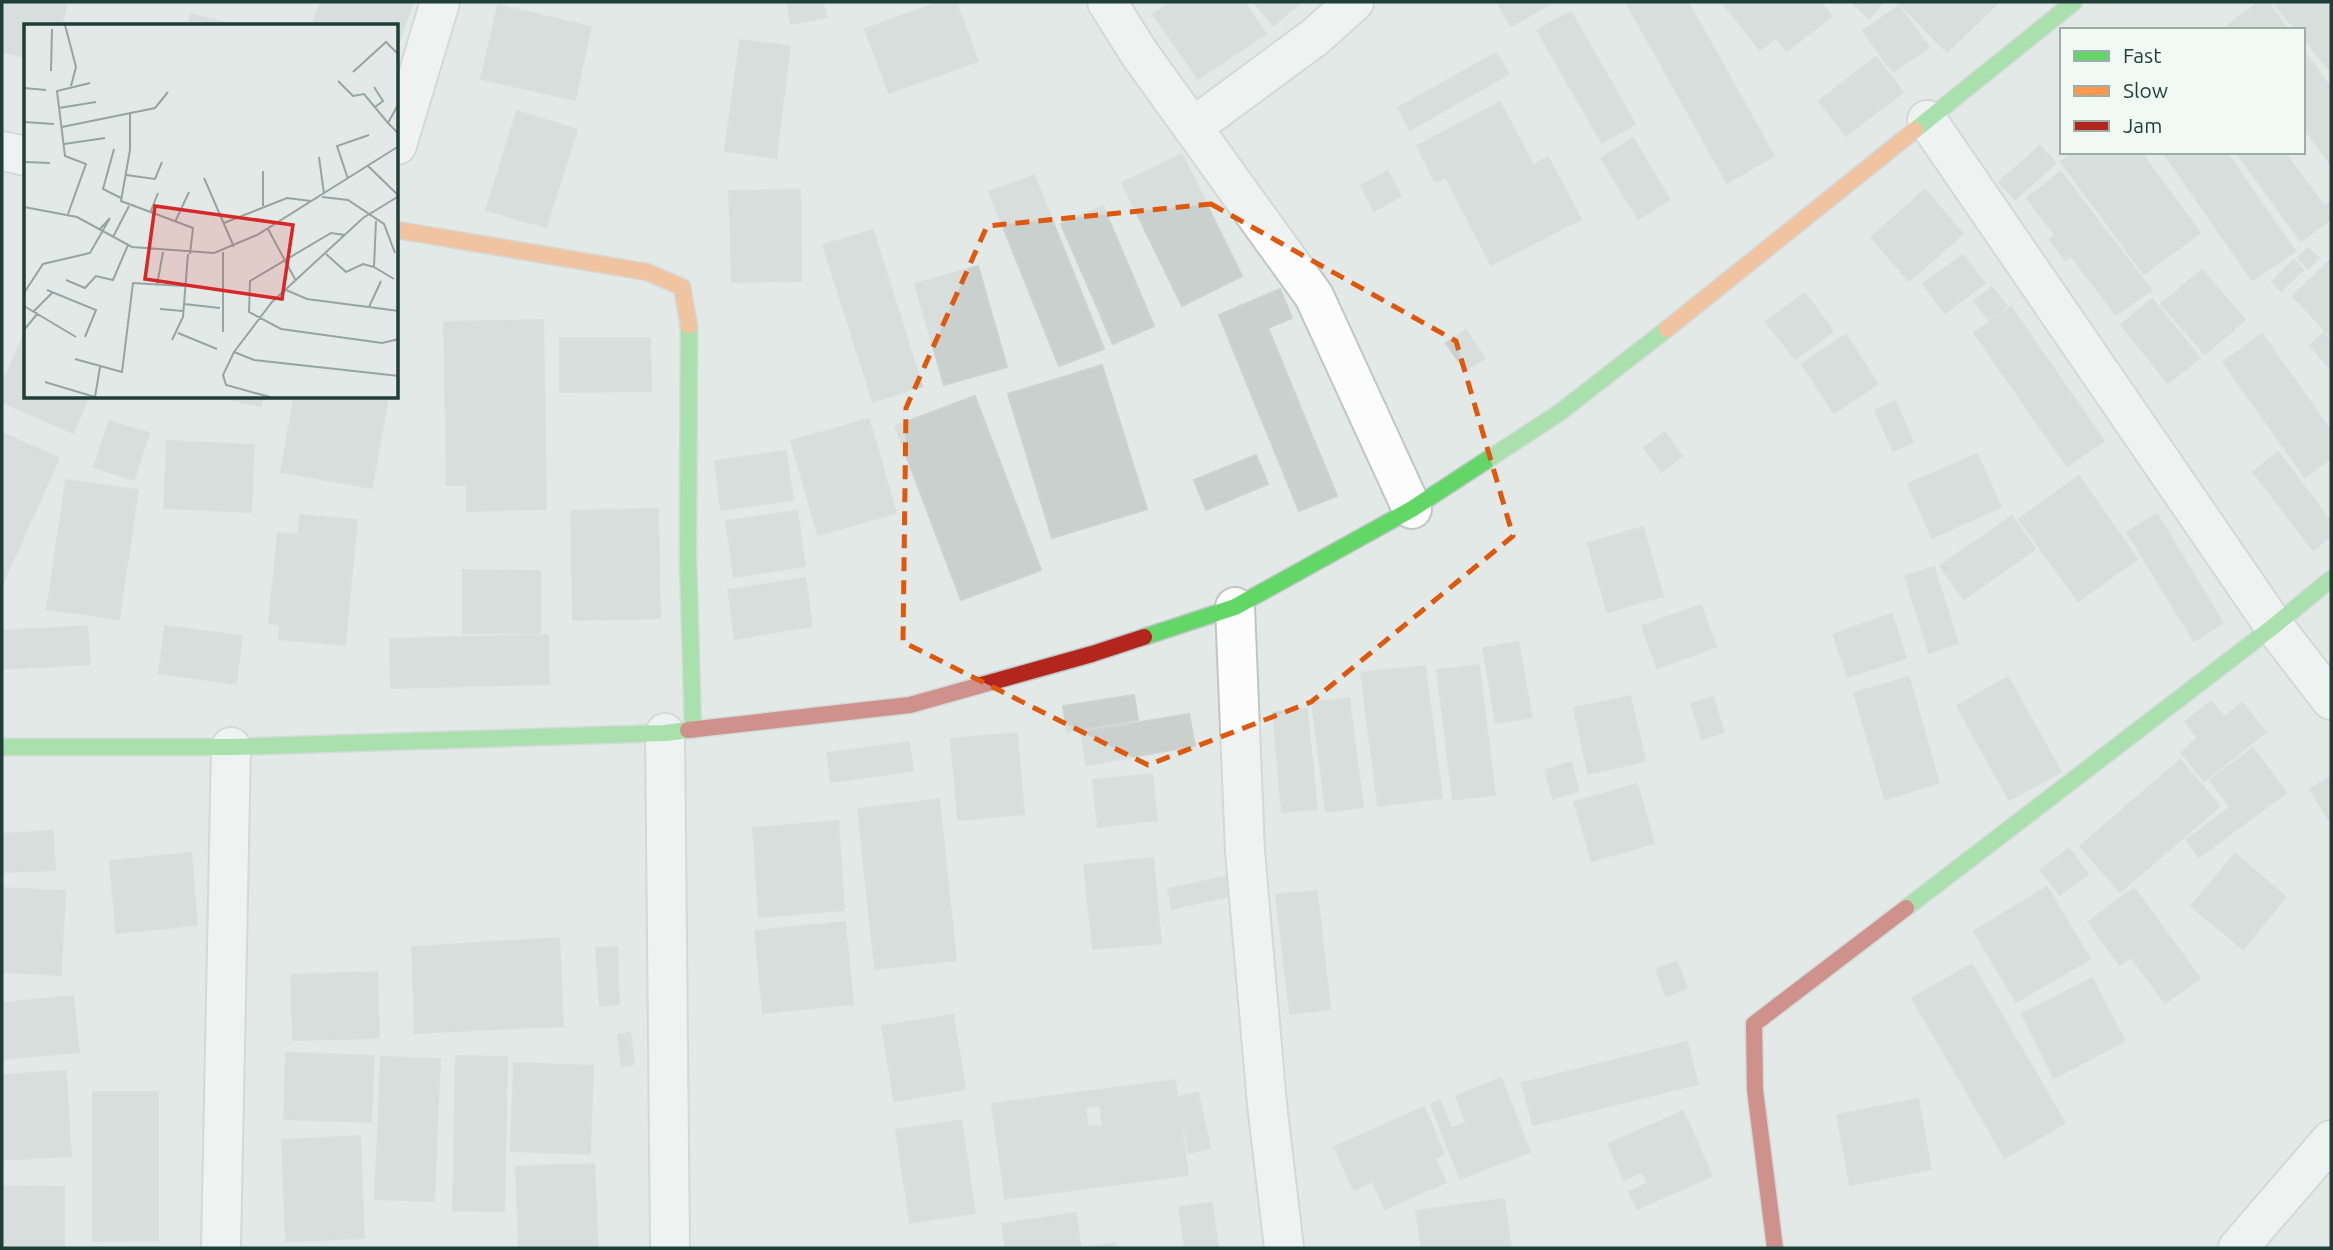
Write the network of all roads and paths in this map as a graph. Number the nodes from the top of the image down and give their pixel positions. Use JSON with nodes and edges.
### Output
{"nodes":[{"id":1,"x":440,"y":2,"type":"edge"},
{"id":2,"x":1107,"y":2,"type":"edge"},
{"id":3,"x":1354,"y":2,"type":"edge"},
{"id":4,"x":2074,"y":2,"type":"edge"},
{"id":5,"x":1927,"y":120,"type":"junction"},
{"id":6,"x":1193,"y":127,"type":"junction"},
{"id":7,"x":399,"y":138,"type":"edge"},
{"id":8,"x":2,"y":151,"type":"edge"},
{"id":9,"x":24,"y":156,"type":"edge"},
{"id":10,"x":399,"y":230,"type":"edge"},
{"id":11,"x":1412,"y":509,"type":"junction"},
{"id":12,"x":2331,"y":579,"type":"edge"},
{"id":13,"x":1235,"y":607,"type":"junction"},
{"id":14,"x":2274,"y":626,"type":"junction"},
{"id":15,"x":2331,"y":700,"type":"edge"},
{"id":16,"x":679,"y":731,"type":"junction"},
{"id":17,"x":2,"y":747,"type":"edge"},
{"id":18,"x":231,"y":747,"type":"junction"},
{"id":19,"x":2331,"y":1140,"type":"edge"},
{"id":20,"x":221,"y":1248,"type":"edge"},
{"id":21,"x":670,"y":1248,"type":"edge"},
{"id":22,"x":1284,"y":1248,"type":"edge"},
{"id":23,"x":1775,"y":1248,"type":"edge"},
{"id":24,"x":2238,"y":1248,"type":"edge"}],
"edges":[{"from":1,"to":7,"type":"street"},
{"from":2,"to":6,"type":"street"},
{"from":3,"to":6,"type":"street"},
{"from":4,"to":5,"type":"street"},
{"from":5,"to":11,"type":"street"},
{"from":5,"to":14,"type":"street"},
{"from":6,"to":11,"type":"street"},
{"from":8,"to":9,"type":"street"},
{"from":10,"to":16,"type":"street"},
{"from":11,"to":13,"type":"street"},
{"from":12,"to":14,"type":"street"},
{"from":13,"to":16,"type":"street"},
{"from":13,"to":22,"type":"street"},
{"from":14,"to":15,"type":"street"},
{"from":14,"to":23,"type":"street"},
{"from":16,"to":18,"type":"street"},
{"from":16,"to":21,"type":"street"},
{"from":17,"to":18,"type":"street"},
{"from":18,"to":20,"type":"street"},
{"from":19,"to":24,"type":"street"}]}
